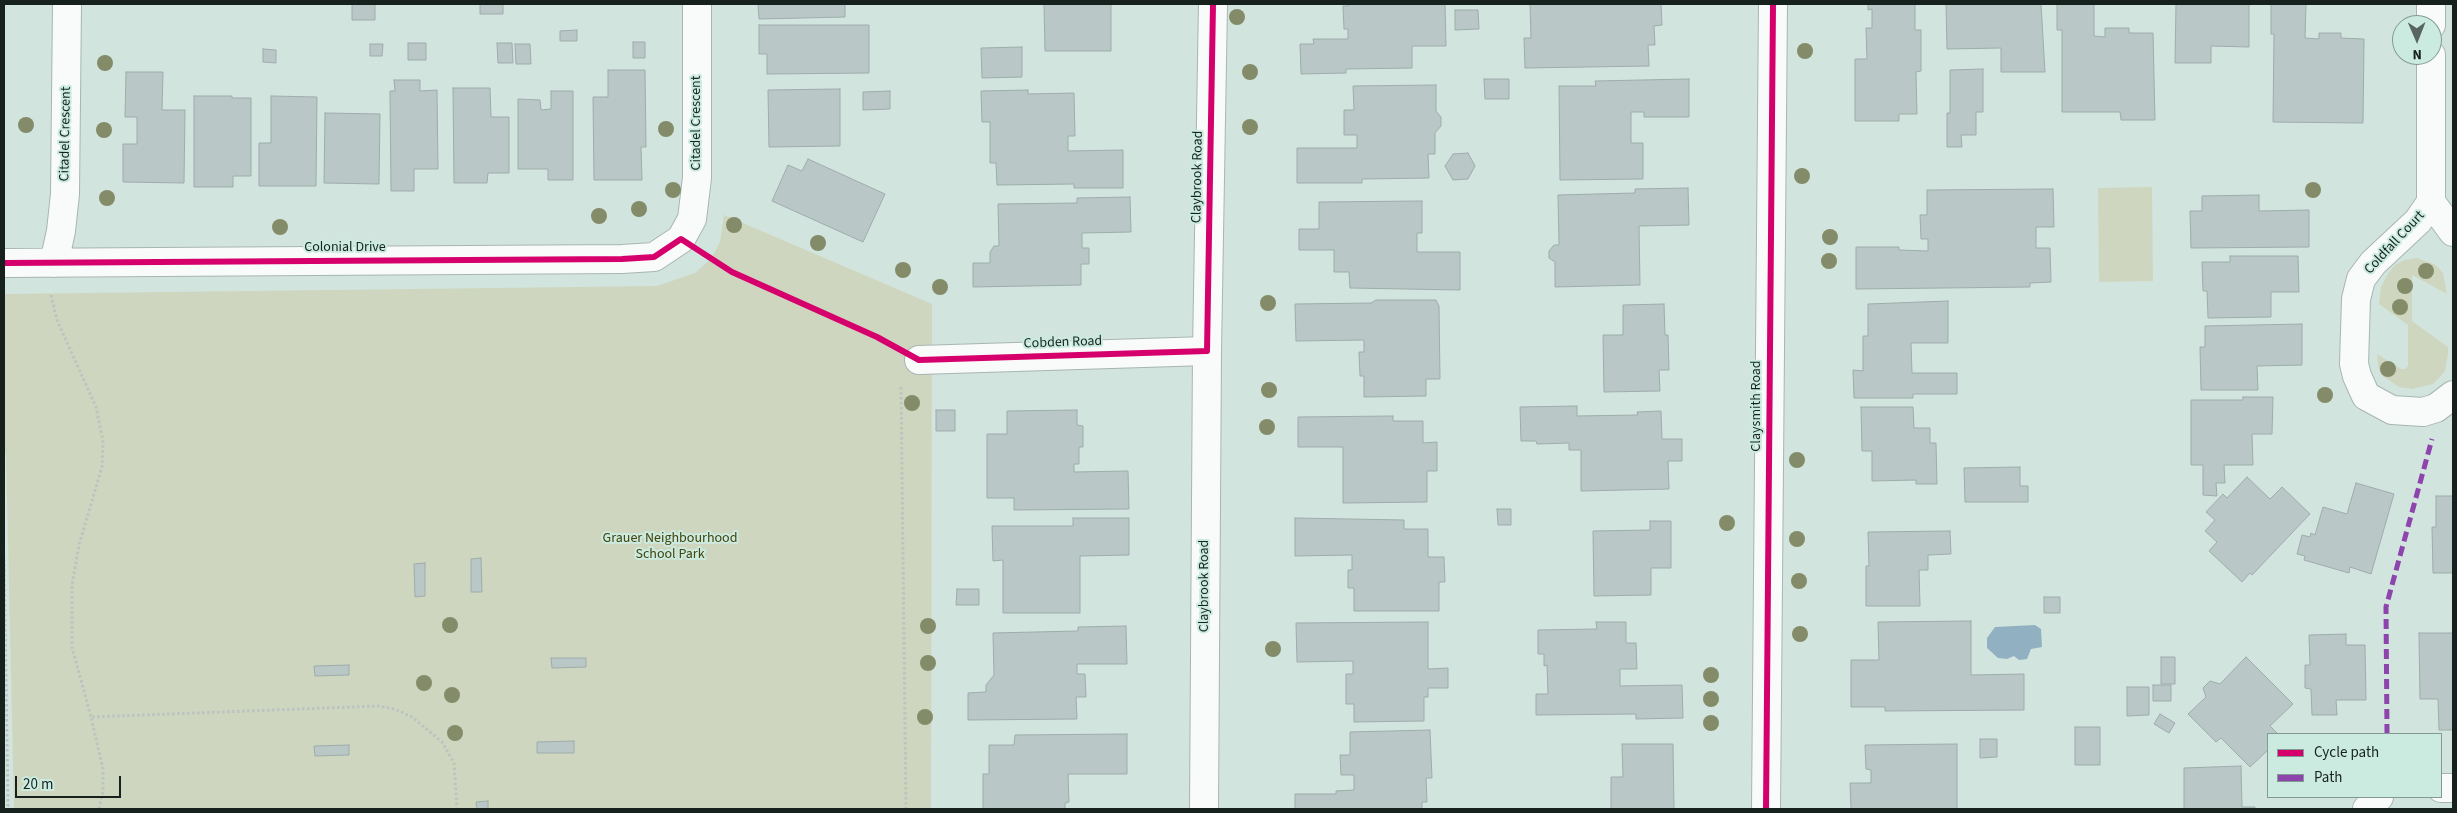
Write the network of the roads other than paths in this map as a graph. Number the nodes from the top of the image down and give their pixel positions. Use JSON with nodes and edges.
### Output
{"nodes":[{"id":1,"x":67,"y":4,"type":"edge"},
{"id":2,"x":697,"y":4,"type":"edge"},
{"id":3,"x":1213,"y":4,"type":"edge"},
{"id":4,"x":1773,"y":4,"type":"edge"},
{"id":5,"x":2431,"y":65,"type":"edge"},
{"id":6,"x":2431,"y":202,"type":"junction"},
{"id":7,"x":2453,"y":232,"type":"edge"},
{"id":8,"x":681,"y":239,"type":"joint"},
{"id":9,"x":54,"y":263,"type":"junction"},
{"id":10,"x":4,"y":264,"type":"edge"},
{"id":11,"x":1207,"y":351,"type":"junction"},
{"id":12,"x":919,"y":360,"type":"dead end"},
{"id":13,"x":2453,"y":396,"type":"edge"},
{"id":14,"x":2378,"y":798,"type":"edge"},
{"id":15,"x":1204,"y":809,"type":"edge"},
{"id":16,"x":1766,"y":809,"type":"edge"},
{"id":17,"x":2367,"y":809,"type":"edge"}],
"edges":[{"from":1,"to":9,"type":"street","name":"Citadel Crescent"},
{"from":2,"to":8,"type":"street","name":"Citadel Crescent"},
{"from":3,"to":11,"type":"street","name":"Claybrook Road"},
{"from":4,"to":16,"type":"street","name":"Claysmith Road"},
{"from":5,"to":6,"type":"street","name":"Coldfall Court"},
{"from":6,"to":7,"type":"street","name":"Coldfall Court"},
{"from":6,"to":13,"type":"street","name":"Coldfall Court"},
{"from":8,"to":9,"type":"street","name":"Colonial Drive"},
{"from":9,"to":10,"type":"street","name":"Colonial Drive"},
{"from":11,"to":12,"type":"street","name":"Cobden Road"},
{"from":11,"to":15,"type":"street","name":"Claybrook Road"},
{"from":14,"to":17,"type":"street"}]}
